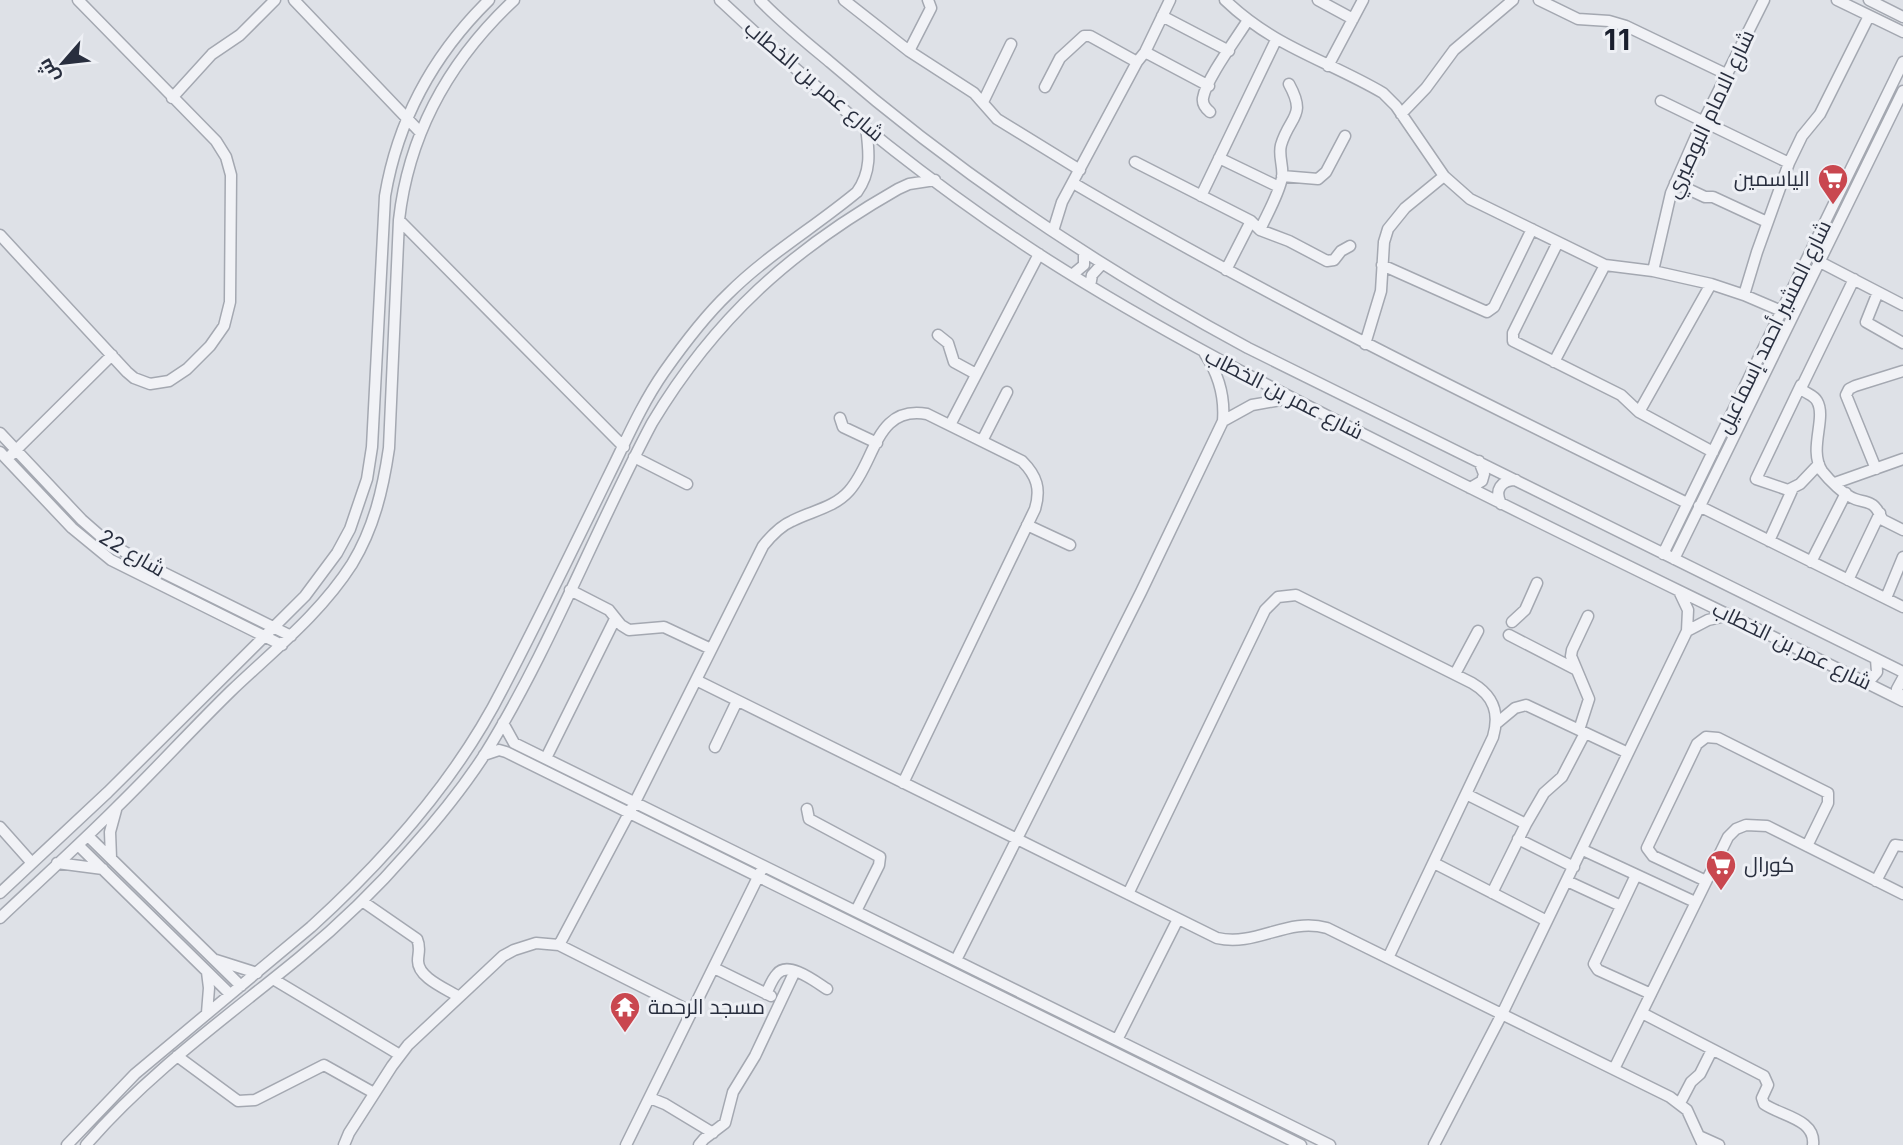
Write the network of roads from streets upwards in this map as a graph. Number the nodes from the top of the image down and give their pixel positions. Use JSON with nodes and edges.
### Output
{"nodes":[{"id":1,"x":78,"y":0,"type":"edge"},
{"id":2,"x":275,"y":0,"type":"edge"},
{"id":3,"x":294,"y":0,"type":"edge"},
{"id":4,"x":489,"y":0,"type":"edge"},
{"id":5,"x":514,"y":0,"type":"edge"},
{"id":6,"x":720,"y":0,"type":"edge"},
{"id":7,"x":760,"y":0,"type":"edge"},
{"id":8,"x":844,"y":0,"type":"edge"},
{"id":9,"x":929,"y":0,"type":"edge"},
{"id":10,"x":1170,"y":0,"type":"edge"},
{"id":11,"x":1225,"y":0,"type":"edge"},
{"id":12,"x":1318,"y":0,"type":"edge"},
{"id":13,"x":1363,"y":0,"type":"edge"},
{"id":14,"x":1513,"y":0,"type":"edge"},
{"id":15,"x":1539,"y":0,"type":"edge"},
{"id":16,"x":1764,"y":0,"type":"edge"},
{"id":17,"x":1837,"y":0,"type":"edge"},
{"id":18,"x":1869,"y":0,"type":"edge"},
{"id":19,"x":860,"y":5,"type":"edge"},
{"id":20,"x":1162,"y":16,"type":"junction"},
{"id":21,"x":1869,"y":16,"type":"junction"},
{"id":22,"x":1903,"y":17,"type":"edge"},
{"id":23,"x":1353,"y":19,"type":"junction"},
{"id":24,"x":1248,"y":20,"type":"junction"},
{"id":25,"x":1903,"y":32,"type":"edge"},
{"id":26,"x":1276,"y":40,"type":"junction"},
{"id":27,"x":1011,"y":44,"type":"dead end"},
{"id":28,"x":909,"y":51,"type":"junction"},
{"id":29,"x":1229,"y":51,"type":"junction"},
{"id":30,"x":1145,"y":52,"type":"junction"},
{"id":31,"x":442,"y":54,"type":"junction"},
{"id":32,"x":1137,"y":62,"type":"junction"},
{"id":33,"x":1903,"y":62,"type":"edge"},
{"id":34,"x":457,"y":64,"type":"junction"},
{"id":35,"x":1328,"y":66,"type":"junction"},
{"id":36,"x":1726,"y":74,"type":"junction"},
{"id":37,"x":1289,"y":84,"type":"dead end"},
{"id":38,"x":1209,"y":86,"type":"junction"},
{"id":39,"x":1045,"y":87,"type":"dead end"},
{"id":40,"x":1903,"y":91,"type":"edge"},
{"id":41,"x":172,"y":98,"type":"junction"},
{"id":42,"x":1661,"y":101,"type":"dead end"},
{"id":43,"x":983,"y":102,"type":"junction"},
{"id":44,"x":1210,"y":112,"type":"dead end"},
{"id":45,"x":1401,"y":114,"type":"junction"},
{"id":46,"x":406,"y":117,"type":"junction"},
{"id":47,"x":1703,"y":122,"type":"junction"},
{"id":48,"x":866,"y":127,"type":"junction"},
{"id":49,"x":420,"y":132,"type":"junction"},
{"id":50,"x":1345,"y":136,"type":"dead end"},
{"id":51,"x":1219,"y":158,"type":"junction"},
{"id":52,"x":1135,"y":162,"type":"dead end"},
{"id":53,"x":1789,"y":163,"type":"junction"},
{"id":54,"x":1080,"y":170,"type":"junction"},
{"id":55,"x":1444,"y":176,"type":"junction"},
{"id":56,"x":935,"y":180,"type":"junction"},
{"id":57,"x":1281,"y":181,"type":"junction"},
{"id":58,"x":1073,"y":183,"type":"junction"},
{"id":59,"x":1675,"y":183,"type":"junction"},
{"id":60,"x":1201,"y":196,"type":"junction"},
{"id":61,"x":399,"y":220,"type":"junction"},
{"id":62,"x":1251,"y":221,"type":"junction"},
{"id":63,"x":1767,"y":222,"type":"junction"},
{"id":64,"x":1532,"y":229,"type":"junction"},
{"id":65,"x":1260,"y":230,"type":"junction"},
{"id":66,"x":1053,"y":231,"type":"junction"},
{"id":67,"x":0,"y":235,"type":"edge"},
{"id":68,"x":1558,"y":242,"type":"junction"},
{"id":69,"x":1349,"y":247,"type":"dead end"},
{"id":70,"x":1084,"y":252,"type":"junction"},
{"id":71,"x":1039,"y":254,"type":"junction"},
{"id":72,"x":1820,"y":262,"type":"junction"},
{"id":73,"x":1102,"y":264,"type":"junction"},
{"id":74,"x":1382,"y":265,"type":"junction"},
{"id":75,"x":1605,"y":265,"type":"junction"},
{"id":76,"x":1226,"y":270,"type":"junction"},
{"id":77,"x":1653,"y":271,"type":"junction"},
{"id":78,"x":1072,"y":275,"type":"junction"},
{"id":79,"x":1854,"y":279,"type":"junction"},
{"id":80,"x":1711,"y":284,"type":"junction"},
{"id":81,"x":1090,"y":286,"type":"junction"},
{"id":82,"x":1878,"y":292,"type":"junction"},
{"id":83,"x":1744,"y":295,"type":"junction"},
{"id":84,"x":1903,"y":305,"type":"edge"},
{"id":85,"x":1782,"y":311,"type":"junction"},
{"id":86,"x":1793,"y":316,"type":"junction"},
{"id":87,"x":938,"y":335,"type":"dead end"},
{"id":88,"x":1903,"y":343,"type":"edge"},
{"id":89,"x":1365,"y":344,"type":"junction"},
{"id":90,"x":682,"y":347,"type":"junction"},
{"id":91,"x":1204,"y":353,"type":"junction"},
{"id":92,"x":112,"y":355,"type":"junction"},
{"id":93,"x":695,"y":356,"type":"junction"},
{"id":94,"x":1554,"y":362,"type":"junction"},
{"id":95,"x":1903,"y":371,"type":"edge"},
{"id":96,"x":976,"y":374,"type":"junction"},
{"id":97,"x":1801,"y":386,"type":"junction"},
{"id":98,"x":1007,"y":392,"type":"dead end"},
{"id":99,"x":1292,"y":398,"type":"junction"},
{"id":100,"x":1639,"y":412,"type":"junction"},
{"id":101,"x":840,"y":418,"type":"dead end"},
{"id":102,"x":1223,"y":421,"type":"junction"},
{"id":103,"x":950,"y":425,"type":"junction"},
{"id":104,"x":0,"y":433,"type":"edge"},
{"id":105,"x":982,"y":441,"type":"junction"},
{"id":106,"x":877,"y":443,"type":"junction"},
{"id":107,"x":624,"y":447,"type":"junction"},
{"id":108,"x":16,"y":450,"type":"junction"},
{"id":109,"x":1713,"y":452,"type":"junction"},
{"id":110,"x":3,"y":456,"type":"edge"},
{"id":111,"x":634,"y":457,"type":"junction"},
{"id":112,"x":1903,"y":459,"type":"edge"},
{"id":113,"x":1479,"y":461,"type":"junction"},
{"id":114,"x":1819,"y":464,"type":"junction"},
{"id":115,"x":1876,"y":469,"type":"junction"},
{"id":116,"x":1516,"y":480,"type":"junction"},
{"id":117,"x":1835,"y":483,"type":"junction"},
{"id":118,"x":687,"y":484,"type":"dead end"},
{"id":119,"x":1470,"y":488,"type":"junction"},
{"id":120,"x":1793,"y":488,"type":"junction"},
{"id":121,"x":1846,"y":493,"type":"junction"},
{"id":122,"x":1501,"y":503,"type":"junction"},
{"id":123,"x":1687,"y":503,"type":"junction"},
{"id":124,"x":1699,"y":506,"type":"junction"},
{"id":125,"x":1880,"y":513,"type":"junction"},
{"id":126,"x":1027,"y":525,"type":"junction"},
{"id":127,"x":1903,"y":530,"type":"edge"},
{"id":128,"x":1769,"y":541,"type":"junction"},
{"id":129,"x":1070,"y":545,"type":"dead end"},
{"id":130,"x":1668,"y":556,"type":"junction"},
{"id":131,"x":1903,"y":557,"type":"edge"},
{"id":132,"x":1811,"y":562,"type":"junction"},
{"id":133,"x":1847,"y":580,"type":"junction"},
{"id":134,"x":1537,"y":583,"type":"dead end"},
{"id":135,"x":570,"y":590,"type":"junction"},
{"id":136,"x":1679,"y":591,"type":"junction"},
{"id":137,"x":1886,"y":598,"type":"junction"},
{"id":138,"x":1903,"y":607,"type":"edge"},
{"id":139,"x":1731,"y":615,"type":"junction"},
{"id":140,"x":1588,"y":616,"type":"dead end"},
{"id":141,"x":615,"y":619,"type":"junction"},
{"id":142,"x":537,"y":622,"type":"junction"},
{"id":143,"x":1513,"y":622,"type":"dead end"},
{"id":144,"x":275,"y":626,"type":"junction"},
{"id":145,"x":551,"y":629,"type":"junction"},
{"id":146,"x":1478,"y":631,"type":"dead end"},
{"id":147,"x":1687,"y":631,"type":"junction"},
{"id":148,"x":1509,"y":635,"type":"dead end"},
{"id":149,"x":265,"y":636,"type":"junction"},
{"id":150,"x":291,"y":636,"type":"junction"},
{"id":151,"x":282,"y":645,"type":"junction"},
{"id":152,"x":711,"y":649,"type":"junction"},
{"id":153,"x":1876,"y":659,"type":"junction"},
{"id":154,"x":1575,"y":669,"type":"junction"},
{"id":155,"x":1903,"y":672,"type":"edge"},
{"id":156,"x":1455,"y":674,"type":"junction"},
{"id":157,"x":1903,"y":678,"type":"edge"},
{"id":158,"x":696,"y":680,"type":"junction"},
{"id":159,"x":1863,"y":681,"type":"junction"},
{"id":160,"x":1903,"y":700,"type":"edge"},
{"id":161,"x":737,"y":701,"type":"junction"},
{"id":162,"x":503,"y":723,"type":"junction"},
{"id":163,"x":1497,"y":723,"type":"junction"},
{"id":164,"x":1582,"y":731,"type":"junction"},
{"id":165,"x":715,"y":747,"type":"dead end"},
{"id":166,"x":1628,"y":753,"type":"junction"},
{"id":167,"x":484,"y":755,"type":"junction"},
{"id":168,"x":546,"y":758,"type":"junction"},
{"id":169,"x":903,"y":783,"type":"junction"},
{"id":170,"x":1466,"y":794,"type":"junction"},
{"id":171,"x":635,"y":802,"type":"junction"},
{"id":172,"x":117,"y":807,"type":"junction"},
{"id":173,"x":807,"y":809,"type":"dead end"},
{"id":174,"x":629,"y":813,"type":"junction"},
{"id":175,"x":413,"y":820,"type":"junction"},
{"id":176,"x":1526,"y":824,"type":"junction"},
{"id":177,"x":0,"y":827,"type":"edge"},
{"id":178,"x":426,"y":832,"type":"junction"},
{"id":179,"x":88,"y":836,"type":"junction"},
{"id":180,"x":1017,"y":839,"type":"junction"},
{"id":181,"x":1518,"y":839,"type":"junction"},
{"id":182,"x":396,"y":840,"type":"junction"},
{"id":183,"x":78,"y":845,"type":"junction"},
{"id":184,"x":1807,"y":846,"type":"junction"},
{"id":185,"x":1903,"y":846,"type":"edge"},
{"id":186,"x":1583,"y":850,"type":"junction"},
{"id":187,"x":409,"y":852,"type":"junction"},
{"id":188,"x":111,"y":858,"type":"junction"},
{"id":189,"x":32,"y":863,"type":"junction"},
{"id":190,"x":57,"y":863,"type":"junction"},
{"id":191,"x":1434,"y":863,"type":"junction"},
{"id":192,"x":764,"y":865,"type":"junction"},
{"id":193,"x":1574,"y":867,"type":"junction"},
{"id":194,"x":103,"y":869,"type":"junction"},
{"id":195,"x":1636,"y":875,"type":"junction"},
{"id":196,"x":758,"y":877,"type":"junction"},
{"id":197,"x":1567,"y":881,"type":"junction"},
{"id":198,"x":1706,"y":881,"type":"junction"},
{"id":199,"x":1876,"y":881,"type":"junction"},
{"id":200,"x":0,"y":893,"type":"edge"},
{"id":201,"x":1492,"y":893,"type":"junction"},
{"id":202,"x":1128,"y":894,"type":"junction"},
{"id":203,"x":1903,"y":894,"type":"edge"},
{"id":204,"x":362,"y":901,"type":"junction"},
{"id":205,"x":1695,"y":902,"type":"junction"},
{"id":206,"x":1621,"y":906,"type":"junction"},
{"id":207,"x":856,"y":911,"type":"junction"},
{"id":208,"x":0,"y":918,"type":"edge"},
{"id":209,"x":1178,"y":919,"type":"junction"},
{"id":210,"x":1547,"y":921,"type":"junction"},
{"id":211,"x":559,"y":945,"type":"junction"},
{"id":212,"x":1388,"y":958,"type":"junction"},
{"id":213,"x":214,"y":959,"type":"junction"},
{"id":214,"x":956,"y":960,"type":"junction"},
{"id":215,"x":714,"y":968,"type":"junction"},
{"id":216,"x":795,"y":971,"type":"junction"},
{"id":217,"x":207,"y":972,"type":"junction"},
{"id":218,"x":257,"y":972,"type":"junction"},
{"id":219,"x":273,"y":979,"type":"junction"},
{"id":220,"x":241,"y":986,"type":"junction"},
{"id":221,"x":827,"y":989,"type":"dead end"},
{"id":222,"x":766,"y":994,"type":"junction"},
{"id":223,"x":1651,"y":994,"type":"junction"},
{"id":224,"x":230,"y":995,"type":"junction"},
{"id":225,"x":460,"y":997,"type":"junction"},
{"id":226,"x":779,"y":1000,"type":"junction"},
{"id":227,"x":692,"y":1012,"type":"junction"},
{"id":228,"x":207,"y":1013,"type":"junction"},
{"id":229,"x":1642,"y":1013,"type":"junction"},
{"id":230,"x":1502,"y":1014,"type":"junction"},
{"id":231,"x":1117,"y":1040,"type":"junction"},
{"id":232,"x":1712,"y":1050,"type":"junction"},
{"id":233,"x":400,"y":1055,"type":"junction"},
{"id":234,"x":177,"y":1056,"type":"junction"},
{"id":235,"x":1615,"y":1069,"type":"junction"},
{"id":236,"x":374,"y":1093,"type":"junction"},
{"id":237,"x":650,"y":1098,"type":"junction"},
{"id":238,"x":1680,"y":1103,"type":"junction"},
{"id":239,"x":1299,"y":1130,"type":"junction"},
{"id":240,"x":713,"y":1133,"type":"junction"},
{"id":241,"x":1701,"y":1140,"type":"edge"},
{"id":242,"x":1296,"y":1144,"type":"edge"},
{"id":243,"x":67,"y":1145,"type":"edge"},
{"id":244,"x":86,"y":1145,"type":"edge"},
{"id":245,"x":344,"y":1145,"type":"edge"},
{"id":246,"x":626,"y":1145,"type":"edge"},
{"id":247,"x":699,"y":1145,"type":"edge"},
{"id":248,"x":1330,"y":1145,"type":"edge"},
{"id":249,"x":1434,"y":1145,"type":"edge"},
{"id":250,"x":1719,"y":1145,"type":"edge"},
{"id":251,"x":1813,"y":1145,"type":"edge"}],
"edges":[{"from":1,"to":41,"type":"street"},
{"from":2,"to":41,"type":"street"},
{"from":3,"to":46,"type":"street"},
{"from":4,"to":31,"type":"street"},
{"from":5,"to":34,"type":"street"},
{"from":6,"to":48,"type":"street","name":"شارع عمر بن الخطاب"},
{"from":7,"to":66,"type":"street","name":"شارع عمر بن الخطاب"},
{"from":8,"to":19,"type":"street"},
{"from":9,"to":28,"type":"street"},
{"from":10,"to":20,"type":"street"},
{"from":11,"to":24,"type":"street"},
{"from":12,"to":23,"type":"street"},
{"from":13,"to":23,"type":"street"},
{"from":14,"to":45,"type":"street"},
{"from":15,"to":36,"type":"street"},
{"from":16,"to":36,"type":"street","name":"شارع الامام البوصيري"},
{"from":17,"to":21,"type":"street"},
{"from":18,"to":22,"type":"street"},
{"from":19,"to":28,"type":"street"},
{"from":20,"to":29,"type":"street"},
{"from":20,"to":30,"type":"street"},
{"from":21,"to":25,"type":"street"},
{"from":21,"to":53,"type":"street"},
{"from":23,"to":35,"type":"street"},
{"from":24,"to":26,"type":"street"},
{"from":24,"to":29,"type":"street"},
{"from":26,"to":35,"type":"street"},
{"from":26,"to":51,"type":"street"},
{"from":27,"to":43,"type":"street"},
{"from":28,"to":43,"type":"street"},
{"from":29,"to":38,"type":"street"},
{"from":30,"to":32,"type":"street"},
{"from":30,"to":38,"type":"street"},
{"from":31,"to":34,"type":"street"},
{"from":31,"to":46,"type":"street"},
{"from":32,"to":39,"type":"street"},
{"from":32,"to":54,"type":"street"},
{"from":33,"to":85,"type":"street","name":"شارع المشير أحمد إسماعيل"},
{"from":34,"to":49,"type":"street"},
{"from":35,"to":45,"type":"street"},
{"from":36,"to":47,"type":"street","name":"شارع الامام البوصيري"},
{"from":37,"to":57,"type":"street"},
{"from":38,"to":44,"type":"street"},
{"from":40,"to":72,"type":"street","name":"شارع المشير أحمد إسماعيل"},
{"from":41,"to":92,"type":"street"},
{"from":42,"to":47,"type":"street"},
{"from":43,"to":54,"type":"street"},
{"from":45,"to":55,"type":"street"},
{"from":46,"to":49,"type":"street"},
{"from":46,"to":144,"type":"street"},
{"from":47,"to":53,"type":"street"},
{"from":47,"to":59,"type":"street","name":"شارع الامام البوصيري"},
{"from":48,"to":56,"type":"street","name":"شارع عمر بن الخطاب"},
{"from":48,"to":90,"type":"street"},
{"from":49,"to":61,"type":"street"},
{"from":50,"to":57,"type":"street"},
{"from":51,"to":57,"type":"street"},
{"from":51,"to":60,"type":"street"},
{"from":52,"to":60,"type":"street"},
{"from":53,"to":63,"type":"street"},
{"from":54,"to":58,"type":"street"},
{"from":55,"to":64,"type":"street"},
{"from":55,"to":74,"type":"street"},
{"from":56,"to":71,"type":"street","name":"شارع عمر بن الخطاب"},
{"from":56,"to":93,"type":"street"},
{"from":57,"to":65,"type":"street"},
{"from":58,"to":66,"type":"street"},
{"from":58,"to":76,"type":"street"},
{"from":59,"to":63,"type":"street"},
{"from":59,"to":77,"type":"street","name":"شارع الامام البوصيري"},
{"from":60,"to":62,"type":"street"},
{"from":61,"to":107,"type":"street"},
{"from":61,"to":150,"type":"street"},
{"from":62,"to":65,"type":"street"},
{"from":62,"to":76,"type":"street"},
{"from":63,"to":83,"type":"street"},
{"from":64,"to":68,"type":"street"},
{"from":64,"to":74,"type":"street"},
{"from":65,"to":69,"type":"street"},
{"from":66,"to":70,"type":"street","name":"شارع عمر بن الخطاب"},
{"from":67,"to":92,"type":"street"},
{"from":68,"to":75,"type":"street"},
{"from":68,"to":94,"type":"street"},
{"from":70,"to":73,"type":"street","name":"شارع عمر بن الخطاب"},
{"from":70,"to":78,"type":"street"},
{"from":71,"to":78,"type":"street","name":"شارع عمر بن الخطاب"},
{"from":71,"to":96,"type":"street"},
{"from":72,"to":79,"type":"street"},
{"from":72,"to":86,"type":"street","name":"شارع المشير أحمد إسماعيل"},
{"from":73,"to":81,"type":"street"},
{"from":73,"to":113,"type":"street","name":"شارع عمر بن الخطاب"},
{"from":74,"to":89,"type":"street"},
{"from":75,"to":77,"type":"street"},
{"from":75,"to":94,"type":"street"},
{"from":76,"to":89,"type":"street"},
{"from":77,"to":80,"type":"street"},
{"from":78,"to":81,"type":"street","name":"شارع عمر بن الخطاب"},
{"from":79,"to":82,"type":"street"},
{"from":79,"to":97,"type":"street"},
{"from":80,"to":83,"type":"street"},
{"from":80,"to":100,"type":"street"},
{"from":81,"to":91,"type":"street","name":"شارع عمر بن الخطاب"},
{"from":82,"to":84,"type":"street"},
{"from":82,"to":88,"type":"street"},
{"from":83,"to":85,"type":"street"},
{"from":85,"to":86,"type":"street"},
{"from":85,"to":109,"type":"street","name":"شارع المشير أحمد إسماعيل"},
{"from":86,"to":124,"type":"street","name":"شارع المشير أحمد إسماعيل"},
{"from":87,"to":96,"type":"street"},
{"from":89,"to":123,"type":"street"},
{"from":90,"to":93,"type":"street"},
{"from":90,"to":107,"type":"street"},
{"from":91,"to":99,"type":"street","name":"شارع عمر بن الخطاب"},
{"from":91,"to":102,"type":"street"},
{"from":92,"to":108,"type":"street"},
{"from":93,"to":111,"type":"street"},
{"from":94,"to":100,"type":"street"},
{"from":95,"to":115,"type":"street"},
{"from":96,"to":103,"type":"street"},
{"from":97,"to":114,"type":"street"},
{"from":97,"to":120,"type":"street"},
{"from":98,"to":105,"type":"street"},
{"from":99,"to":102,"type":"street"},
{"from":99,"to":119,"type":"street","name":"شارع عمر بن الخطاب"},
{"from":100,"to":109,"type":"street"},
{"from":101,"to":106,"type":"street"},
{"from":102,"to":180,"type":"street"},
{"from":103,"to":105,"type":"street"},
{"from":103,"to":106,"type":"street"},
{"from":104,"to":108,"type":"street","name":"شارع 22"},
{"from":105,"to":126,"type":"street"},
{"from":106,"to":152,"type":"street"},
{"from":107,"to":142,"type":"street"},
{"from":108,"to":110,"type":"street"},
{"from":108,"to":144,"type":"street","name":"شارع 22"},
{"from":109,"to":123,"type":"street","name":"شارع المشير أحمد إسماعيل"},
{"from":110,"to":149,"type":"street","name":"شارع 22"},
{"from":111,"to":118,"type":"street"},
{"from":111,"to":135,"type":"street"},
{"from":112,"to":115,"type":"street"},
{"from":113,"to":116,"type":"street","name":"شارع عمر بن الخطاب"},
{"from":113,"to":119,"type":"street"},
{"from":114,"to":117,"type":"street"},
{"from":114,"to":120,"type":"street"},
{"from":115,"to":117,"type":"street"},
{"from":116,"to":122,"type":"street"},
{"from":116,"to":130,"type":"street","name":"شارع عمر بن الخطاب"},
{"from":117,"to":121,"type":"street"},
{"from":119,"to":122,"type":"street","name":"شارع عمر بن الخطاب"},
{"from":120,"to":128,"type":"street"},
{"from":121,"to":125,"type":"street"},
{"from":121,"to":132,"type":"street"},
{"from":122,"to":136,"type":"street","name":"شارع عمر بن الخطاب"},
{"from":123,"to":130,"type":"street","name":"شارع المشير أحمد إسماعيل"},
{"from":124,"to":128,"type":"street"},
{"from":124,"to":130,"type":"street","name":"شارع المشير أحمد إسماعيل"},
{"from":125,"to":127,"type":"street"},
{"from":125,"to":133,"type":"street"},
{"from":126,"to":129,"type":"street"},
{"from":126,"to":169,"type":"street"},
{"from":128,"to":132,"type":"street"},
{"from":130,"to":153,"type":"street","name":"شارع عمر بن الخطاب"},
{"from":131,"to":137,"type":"street"},
{"from":132,"to":133,"type":"street"},
{"from":133,"to":137,"type":"street"},
{"from":134,"to":143,"type":"street"},
{"from":135,"to":141,"type":"street"},
{"from":135,"to":145,"type":"street"},
{"from":136,"to":139,"type":"street","name":"شارع عمر بن الخطاب"},
{"from":136,"to":147,"type":"street"},
{"from":137,"to":138,"type":"street"},
{"from":139,"to":147,"type":"street"},
{"from":139,"to":159,"type":"street","name":"شارع عمر بن الخطاب"},
{"from":140,"to":154,"type":"street"},
{"from":141,"to":152,"type":"street"},
{"from":141,"to":168,"type":"street"},
{"from":142,"to":145,"type":"street"},
{"from":142,"to":175,"type":"street"},
{"from":144,"to":149,"type":"street"},
{"from":144,"to":150,"type":"street","name":"شارع 22"},
{"from":145,"to":162,"type":"street"},
{"from":146,"to":156,"type":"street"},
{"from":147,"to":166,"type":"street"},
{"from":148,"to":154,"type":"street"},
{"from":149,"to":151,"type":"street","name":"شارع 22"},
{"from":149,"to":189,"type":"street"},
{"from":150,"to":151,"type":"street"},
{"from":151,"to":172,"type":"street"},
{"from":152,"to":158,"type":"street"},
{"from":153,"to":155,"type":"street","name":"شارع عمر بن الخطاب"},
{"from":153,"to":159,"type":"street"},
{"from":154,"to":164,"type":"street"},
{"from":156,"to":163,"type":"street"},
{"from":156,"to":202,"type":"street"},
{"from":157,"to":160,"type":"street"},
{"from":158,"to":161,"type":"street"},
{"from":158,"to":171,"type":"street"},
{"from":159,"to":160,"type":"street","name":"شارع عمر بن الخطاب"},
{"from":161,"to":165,"type":"street"},
{"from":161,"to":169,"type":"street"},
{"from":162,"to":167,"type":"street"},
{"from":162,"to":168,"type":"street"},
{"from":163,"to":164,"type":"street"},
{"from":163,"to":170,"type":"street"},
{"from":164,"to":166,"type":"street"},
{"from":164,"to":176,"type":"street"},
{"from":166,"to":186,"type":"street"},
{"from":167,"to":174,"type":"street"},
{"from":167,"to":178,"type":"street"},
{"from":168,"to":171,"type":"street"},
{"from":169,"to":180,"type":"street"},
{"from":170,"to":176,"type":"street"},
{"from":170,"to":191,"type":"street"},
{"from":171,"to":174,"type":"street"},
{"from":171,"to":192,"type":"street"},
{"from":172,"to":179,"type":"street"},
{"from":172,"to":188,"type":"street"},
{"from":173,"to":207,"type":"street"},
{"from":174,"to":196,"type":"street"},
{"from":174,"to":211,"type":"street"},
{"from":175,"to":178,"type":"street"},
{"from":175,"to":182,"type":"street"},
{"from":176,"to":181,"type":"street"},
{"from":177,"to":189,"type":"street"},
{"from":178,"to":187,"type":"street"},
{"from":179,"to":183,"type":"street"},
{"from":179,"to":188,"type":"street"},
{"from":180,"to":202,"type":"street"},
{"from":180,"to":214,"type":"street"},
{"from":181,"to":193,"type":"street"},
{"from":181,"to":201,"type":"street"},
{"from":182,"to":187,"type":"street"},
{"from":182,"to":218,"type":"street"},
{"from":183,"to":190,"type":"street"},
{"from":183,"to":194,"type":"street"},
{"from":184,"to":198,"type":"street"},
{"from":184,"to":198,"type":"street"},
{"from":184,"to":199,"type":"street"},
{"from":185,"to":199,"type":"street"},
{"from":186,"to":193,"type":"street"},
{"from":186,"to":195,"type":"street"},
{"from":187,"to":204,"type":"street"},
{"from":188,"to":213,"type":"street"},
{"from":189,"to":200,"type":"street"},
{"from":190,"to":194,"type":"street"},
{"from":190,"to":208,"type":"street"},
{"from":191,"to":201,"type":"street"},
{"from":191,"to":212,"type":"street"},
{"from":192,"to":196,"type":"street"},
{"from":192,"to":207,"type":"street"},
{"from":193,"to":197,"type":"street"},
{"from":194,"to":217,"type":"street"},
{"from":195,"to":205,"type":"street"},
{"from":195,"to":206,"type":"street"},
{"from":196,"to":215,"type":"street"},
{"from":196,"to":242,"type":"street"},
{"from":197,"to":206,"type":"street"},
{"from":197,"to":210,"type":"street"},
{"from":198,"to":205,"type":"street"},
{"from":199,"to":203,"type":"street"},
{"from":201,"to":210,"type":"street"},
{"from":202,"to":209,"type":"street"},
{"from":204,"to":219,"type":"street"},
{"from":204,"to":225,"type":"street"},
{"from":205,"to":223,"type":"street"},
{"from":206,"to":223,"type":"street"},
{"from":207,"to":214,"type":"street"},
{"from":209,"to":212,"type":"street"},
{"from":209,"to":231,"type":"street"},
{"from":210,"to":230,"type":"street"},
{"from":211,"to":225,"type":"street"},
{"from":211,"to":227,"type":"street"},
{"from":212,"to":230,"type":"street"},
{"from":213,"to":218,"type":"street"},
{"from":213,"to":220,"type":"street"},
{"from":214,"to":231,"type":"street"},
{"from":215,"to":222,"type":"street"},
{"from":215,"to":227,"type":"street"},
{"from":216,"to":221,"type":"street"},
{"from":216,"to":222,"type":"street"},
{"from":216,"to":226,"type":"street"},
{"from":217,"to":224,"type":"street"},
{"from":217,"to":228,"type":"street"},
{"from":218,"to":220,"type":"street"},
{"from":219,"to":233,"type":"street"},
{"from":219,"to":234,"type":"street"},
{"from":220,"to":224,"type":"street"},
{"from":222,"to":226,"type":"street"},
{"from":223,"to":229,"type":"street"},
{"from":224,"to":228,"type":"street"},
{"from":225,"to":233,"type":"street"},
{"from":226,"to":240,"type":"street"},
{"from":227,"to":237,"type":"street"},
{"from":228,"to":243,"type":"street"},
{"from":229,"to":232,"type":"street"},
{"from":229,"to":235,"type":"street"},
{"from":230,"to":235,"type":"street"},
{"from":230,"to":249,"type":"street"},
{"from":231,"to":239,"type":"street"},
{"from":232,"to":238,"type":"street"},
{"from":232,"to":251,"type":"street"},
{"from":233,"to":236,"type":"street"},
{"from":234,"to":236,"type":"street"},
{"from":234,"to":244,"type":"street"},
{"from":235,"to":238,"type":"street"},
{"from":236,"to":245,"type":"street"},
{"from":237,"to":240,"type":"street"},
{"from":237,"to":246,"type":"street"},
{"from":238,"to":241,"type":"street"},
{"from":239,"to":242,"type":"street"},
{"from":239,"to":248,"type":"street"},
{"from":240,"to":247,"type":"street"},
{"from":241,"to":250,"type":"street"}]}
